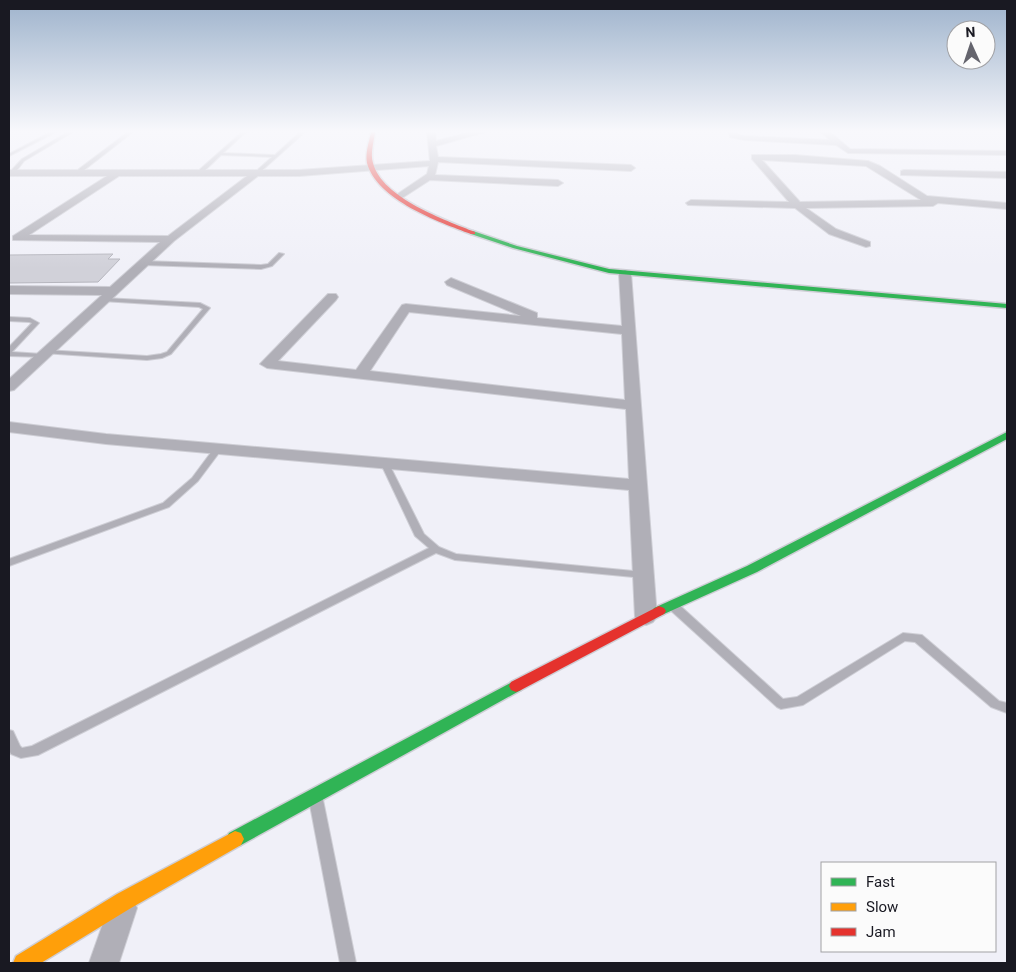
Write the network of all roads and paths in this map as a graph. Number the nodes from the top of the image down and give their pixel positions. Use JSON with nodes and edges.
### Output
{"nodes":[{"id":1,"x":111,"y":177,"type":"edge"},
{"id":2,"x":250,"y":177,"type":"edge"},
{"id":3,"x":378,"y":177,"type":"edge"},
{"id":4,"x":427,"y":177,"type":"edge"},
{"id":5,"x":434,"y":177,"type":"edge"},
{"id":6,"x":772,"y":177,"type":"edge"},
{"id":7,"x":890,"y":177,"type":"edge"},
{"id":8,"x":558,"y":184,"type":"dead end"},
{"id":9,"x":399,"y":197,"type":"junction"},
{"id":10,"x":939,"y":202,"type":"junction"},
{"id":11,"x":691,"y":203,"type":"dead end"},
{"id":12,"x":797,"y":205,"type":"junction"},
{"id":13,"x":1007,"y":206,"type":"edge"},
{"id":14,"x":170,"y":239,"type":"junction"},
{"id":15,"x":866,"y":244,"type":"dead end"},
{"id":16,"x":281,"y":254,"type":"dead end"},
{"id":17,"x":144,"y":263,"type":"junction"},
{"id":18,"x":625,"y":273,"type":"junction"},
{"id":19,"x":451,"y":282,"type":"dead end"},
{"id":20,"x":9,"y":290,"type":"edge"},
{"id":21,"x":113,"y":291,"type":"junction"},
{"id":22,"x":332,"y":297,"type":"dead end"},
{"id":23,"x":104,"y":300,"type":"junction"},
{"id":24,"x":1007,"y":306,"type":"edge"},
{"id":25,"x":9,"y":319,"type":"edge"},
{"id":26,"x":548,"y":323,"type":"junction"},
{"id":27,"x":628,"y":332,"type":"junction"},
{"id":28,"x":9,"y":352,"type":"edge"},
{"id":29,"x":44,"y":354,"type":"junction"},
{"id":30,"x":360,"y":375,"type":"junction"},
{"id":31,"x":9,"y":387,"type":"edge"},
{"id":32,"x":632,"y":405,"type":"junction"},
{"id":33,"x":9,"y":427,"type":"edge"},
{"id":34,"x":44,"y":432,"type":"junction"},
{"id":35,"x":1007,"y":435,"type":"edge"},
{"id":36,"x":9,"y":440,"type":"edge"},
{"id":37,"x":218,"y":449,"type":"junction"},
{"id":38,"x":385,"y":464,"type":"junction"},
{"id":39,"x":637,"y":485,"type":"junction"},
{"id":40,"x":436,"y":549,"type":"junction"},
{"id":41,"x":9,"y":563,"type":"edge"},
{"id":42,"x":644,"y":575,"type":"junction"},
{"id":43,"x":672,"y":605,"type":"junction"},
{"id":44,"x":646,"y":617,"type":"junction"},
{"id":45,"x":1007,"y":708,"type":"edge"},
{"id":46,"x":9,"y":735,"type":"edge"},
{"id":47,"x":316,"y":795,"type":"junction"},
{"id":48,"x":124,"y":901,"type":"junction"},
{"id":49,"x":23,"y":963,"type":"edge"},
{"id":50,"x":104,"y":963,"type":"edge"},
{"id":51,"x":348,"y":963,"type":"edge"}],
"edges":[{"from":1,"to":14,"type":"street"},
{"from":2,"to":14,"type":"street"},
{"from":3,"to":9,"type":"street"},
{"from":4,"to":9,"type":"street"},
{"from":5,"to":8,"type":"street"},
{"from":6,"to":12,"type":"street"},
{"from":7,"to":10,"type":"street"},
{"from":9,"to":18,"type":"street"},
{"from":10,"to":12,"type":"street"},
{"from":10,"to":13,"type":"street"},
{"from":11,"to":12,"type":"street"},
{"from":12,"to":15,"type":"street"},
{"from":14,"to":17,"type":"street"},
{"from":16,"to":17,"type":"lane"},
{"from":17,"to":21,"type":"street"},
{"from":18,"to":24,"type":"street"},
{"from":18,"to":27,"type":"street"},
{"from":19,"to":26,"type":"street"},
{"from":20,"to":21,"type":"street"},
{"from":21,"to":23,"type":"street"},
{"from":22,"to":30,"type":"street"},
{"from":23,"to":29,"type":"street"},
{"from":23,"to":29,"type":"lane"},
{"from":25,"to":28,"type":"lane"},
{"from":26,"to":27,"type":"street"},
{"from":26,"to":30,"type":"street"},
{"from":27,"to":32,"type":"street"},
{"from":28,"to":29,"type":"lane"},
{"from":29,"to":31,"type":"street"},
{"from":30,"to":32,"type":"street"},
{"from":32,"to":39,"type":"street"},
{"from":33,"to":34,"type":"street"},
{"from":34,"to":36,"type":"street"},
{"from":34,"to":37,"type":"street"},
{"from":35,"to":43,"type":"street"},
{"from":37,"to":38,"type":"street"},
{"from":37,"to":41,"type":"lane"},
{"from":38,"to":39,"type":"street"},
{"from":38,"to":40,"type":"lane"},
{"from":39,"to":42,"type":"street"},
{"from":40,"to":42,"type":"lane"},
{"from":40,"to":46,"type":"lane"},
{"from":42,"to":44,"type":"street"},
{"from":43,"to":44,"type":"street"},
{"from":43,"to":45,"type":"lane"},
{"from":44,"to":47,"type":"street"},
{"from":47,"to":48,"type":"street"},
{"from":47,"to":51,"type":"lane"},
{"from":48,"to":49,"type":"street"},
{"from":48,"to":50,"type":"street"}]}
